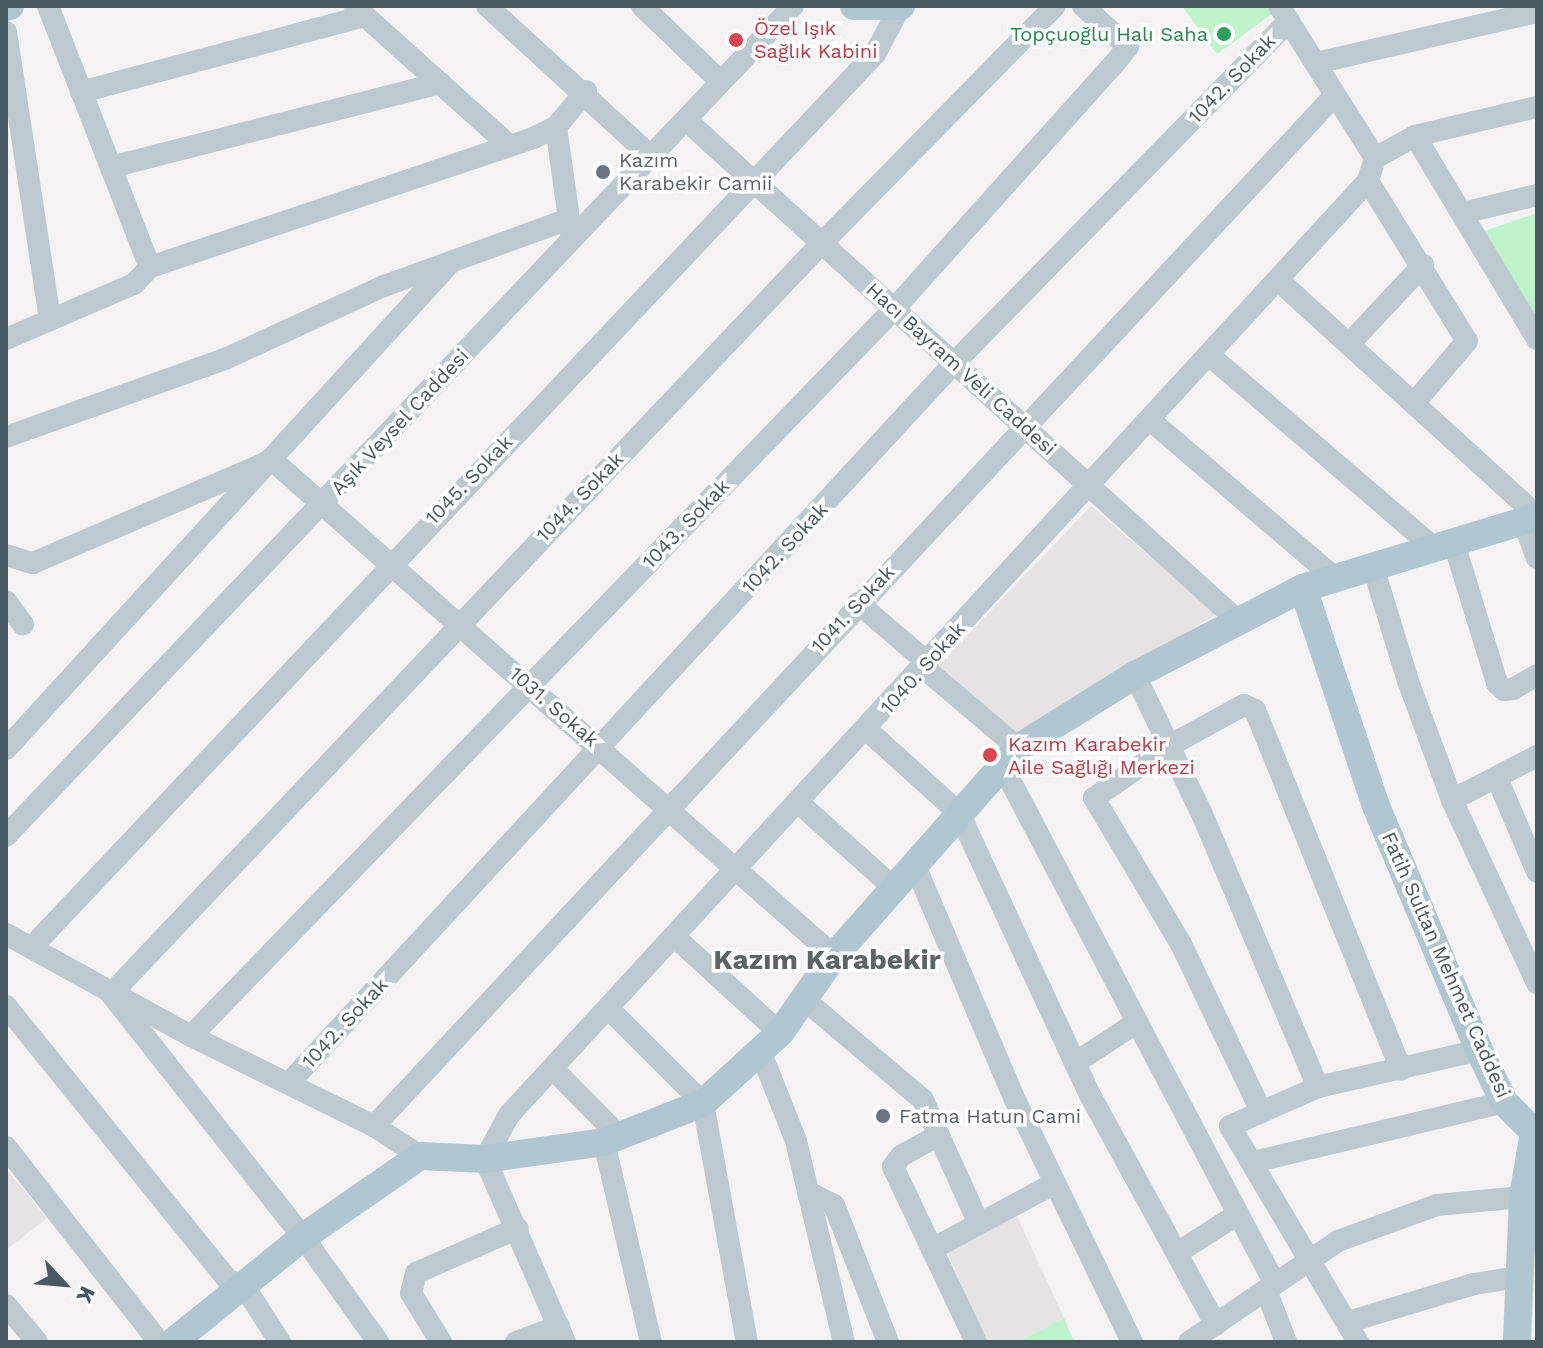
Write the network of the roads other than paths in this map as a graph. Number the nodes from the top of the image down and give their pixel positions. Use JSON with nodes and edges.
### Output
{"nodes":[{"id":1,"x":48,"y":6,"type":"edge"},
{"id":2,"x":487,"y":6,"type":"edge"},
{"id":3,"x":642,"y":6,"type":"edge"},
{"id":4,"x":793,"y":6,"type":"edge"},
{"id":5,"x":854,"y":6,"type":"edge"},
{"id":6,"x":900,"y":6,"type":"edge"},
{"id":7,"x":1055,"y":6,"type":"edge"},
{"id":8,"x":1083,"y":6,"type":"edge"},
{"id":9,"x":359,"y":11,"type":"edge"},
{"id":10,"x":1537,"y":12,"type":"edge"},
{"id":11,"x":1284,"y":13,"type":"edge"},
{"id":12,"x":6,"y":32,"type":"edge"},
{"id":13,"x":1316,"y":63,"type":"junction"},
{"id":14,"x":720,"y":81,"type":"junction"},
{"id":15,"x":440,"y":83,"type":"junction"},
{"id":16,"x":586,"y":91,"type":"junction"},
{"id":17,"x":81,"y":92,"type":"junction"},
{"id":18,"x":1335,"y":95,"type":"junction"},
{"id":19,"x":1537,"y":107,"type":"edge"},
{"id":20,"x":686,"y":120,"type":"junction"},
{"id":21,"x":556,"y":127,"type":"junction"},
{"id":22,"x":1415,"y":136,"type":"junction"},
{"id":23,"x":509,"y":145,"type":"junction"},
{"id":24,"x":652,"y":157,"type":"junction"},
{"id":25,"x":1375,"y":158,"type":"junction"},
{"id":26,"x":111,"y":167,"type":"junction"},
{"id":27,"x":1368,"y":181,"type":"junction"},
{"id":28,"x":754,"y":182,"type":"junction"},
{"id":29,"x":1537,"y":195,"type":"edge"},
{"id":30,"x":1463,"y":213,"type":"junction"},
{"id":31,"x":570,"y":229,"type":"junction"},
{"id":32,"x":822,"y":243,"type":"junction"},
{"id":33,"x":451,"y":262,"type":"junction"},
{"id":34,"x":1423,"y":265,"type":"junction"},
{"id":35,"x":150,"y":267,"type":"junction"},
{"id":36,"x":1278,"y":280,"type":"junction"},
{"id":37,"x":894,"y":309,"type":"junction"},
{"id":38,"x":50,"y":320,"type":"junction"},
{"id":39,"x":6,"y":339,"type":"edge"},
{"id":40,"x":1537,"y":339,"type":"edge"},
{"id":41,"x":1350,"y":343,"type":"junction"},
{"id":42,"x":1209,"y":355,"type":"junction"},
{"id":43,"x":954,"y":363,"type":"junction"},
{"id":44,"x":1416,"y":401,"type":"junction"},
{"id":45,"x":1150,"y":420,"type":"junction"},
{"id":46,"x":1023,"y":425,"type":"junction"},
{"id":47,"x":6,"y":437,"type":"edge"},
{"id":48,"x":272,"y":460,"type":"junction"},
{"id":49,"x":1090,"y":486,"type":"junction"},
{"id":50,"x":323,"y":503,"type":"junction"},
{"id":51,"x":1530,"y":520,"type":"edge"},
{"id":52,"x":1442,"y":543,"type":"junction"},
{"id":53,"x":6,"y":555,"type":"edge"},
{"id":54,"x":1537,"y":558,"type":"edge"},
{"id":55,"x":391,"y":562,"type":"junction"},
{"id":56,"x":1373,"y":567,"type":"junction"},
{"id":57,"x":1335,"y":578,"type":"junction"},
{"id":58,"x":1303,"y":588,"type":"junction"},
{"id":59,"x":6,"y":601,"type":"edge"},
{"id":60,"x":858,"y":603,"type":"junction"},
{"id":61,"x":1236,"y":619,"type":"junction"},
{"id":62,"x":460,"y":623,"type":"junction"},
{"id":63,"x":23,"y":624,"type":"dead end"},
{"id":64,"x":926,"y":665,"type":"junction"},
{"id":65,"x":1135,"y":675,"type":"junction"},
{"id":66,"x":1537,"y":675,"type":"edge"},
{"id":67,"x":529,"y":687,"type":"junction"},
{"id":68,"x":867,"y":730,"type":"junction"},
{"id":69,"x":1169,"y":746,"type":"junction"},
{"id":70,"x":601,"y":748,"type":"junction"},
{"id":71,"x":6,"y":749,"type":"edge"},
{"id":72,"x":1537,"y":756,"type":"edge"},
{"id":73,"x":1011,"y":758,"type":"junction"},
{"id":74,"x":1497,"y":778,"type":"junction"},
{"id":75,"x":1452,"y":800,"type":"junction"},
{"id":76,"x":800,"y":804,"type":"junction"},
{"id":77,"x":668,"y":809,"type":"junction"},
{"id":78,"x":959,"y":813,"type":"junction"},
{"id":79,"x":6,"y":836,"type":"edge"},
{"id":80,"x":1535,"y":863,"type":"edge"},
{"id":81,"x":916,"y":868,"type":"junction"},
{"id":82,"x":737,"y":872,"type":"junction"},
{"id":83,"x":895,"y":889,"type":"junction"},
{"id":84,"x":6,"y":934,"type":"edge"},
{"id":85,"x":676,"y":938,"type":"junction"},
{"id":86,"x":31,"y":948,"type":"junction"},
{"id":87,"x":834,"y":956,"type":"junction"},
{"id":88,"x":1537,"y":983,"type":"edge"},
{"id":89,"x":111,"y":994,"type":"junction"},
{"id":90,"x":806,"y":1001,"type":"junction"},
{"id":91,"x":6,"y":1006,"type":"edge"},
{"id":92,"x":609,"y":1009,"type":"junction"},
{"id":93,"x":1136,"y":1023,"type":"junction"},
{"id":94,"x":191,"y":1036,"type":"junction"},
{"id":95,"x":770,"y":1043,"type":"junction"},
{"id":96,"x":1479,"y":1050,"type":"junction"},
{"id":97,"x":1075,"y":1063,"type":"junction"},
{"id":98,"x":553,"y":1069,"type":"junction"},
{"id":99,"x":1401,"y":1069,"type":"junction"},
{"id":100,"x":289,"y":1083,"type":"junction"},
{"id":101,"x":1318,"y":1087,"type":"junction"},
{"id":102,"x":1504,"y":1102,"type":"junction"},
{"id":103,"x":703,"y":1103,"type":"junction"},
{"id":104,"x":1260,"y":1109,"type":"junction"},
{"id":105,"x":374,"y":1126,"type":"junction"},
{"id":106,"x":1536,"y":1131,"type":"edge"},
{"id":107,"x":937,"y":1136,"type":"junction"},
{"id":108,"x":613,"y":1140,"type":"junction"},
{"id":109,"x":6,"y":1147,"type":"edge"},
{"id":110,"x":420,"y":1156,"type":"junction"},
{"id":111,"x":485,"y":1159,"type":"junction"},
{"id":112,"x":1253,"y":1162,"type":"junction"},
{"id":113,"x":1053,"y":1184,"type":"junction"},
{"id":114,"x":808,"y":1192,"type":"junction"},
{"id":115,"x":1523,"y":1197,"type":"junction"},
{"id":116,"x":1238,"y":1214,"type":"junction"},
{"id":117,"x":979,"y":1224,"type":"junction"},
{"id":118,"x":518,"y":1228,"type":"junction"},
{"id":119,"x":303,"y":1237,"type":"junction"},
{"id":120,"x":932,"y":1249,"type":"junction"},
{"id":121,"x":1177,"y":1253,"type":"junction"},
{"id":122,"x":1307,"y":1257,"type":"junction"},
{"id":123,"x":1519,"y":1277,"type":"junction"},
{"id":124,"x":244,"y":1286,"type":"junction"},
{"id":125,"x":1270,"y":1286,"type":"junction"},
{"id":126,"x":6,"y":1305,"type":"edge"},
{"id":127,"x":1216,"y":1325,"type":"junction"},
{"id":128,"x":1353,"y":1332,"type":"edge"},
{"id":129,"x":562,"y":1334,"type":"edge"},
{"id":130,"x":37,"y":1342,"type":"edge"},
{"id":131,"x":159,"y":1342,"type":"edge"},
{"id":132,"x":173,"y":1342,"type":"edge"},
{"id":133,"x":280,"y":1342,"type":"edge"},
{"id":134,"x":378,"y":1342,"type":"edge"},
{"id":135,"x":441,"y":1342,"type":"edge"},
{"id":136,"x":516,"y":1342,"type":"edge"},
{"id":137,"x":651,"y":1342,"type":"edge"},
{"id":138,"x":747,"y":1342,"type":"edge"},
{"id":139,"x":844,"y":1342,"type":"edge"},
{"id":140,"x":888,"y":1342,"type":"edge"},
{"id":141,"x":976,"y":1342,"type":"edge"},
{"id":142,"x":1132,"y":1342,"type":"edge"},
{"id":143,"x":1189,"y":1342,"type":"edge"},
{"id":144,"x":1286,"y":1342,"type":"edge"},
{"id":145,"x":1517,"y":1342,"type":"edge"}],
"edges":[{"from":1,"to":17,"type":"street"},
{"from":2,"to":16,"type":"street"},
{"from":3,"to":14,"type":"street"},
{"from":4,"to":14,"type":"street","name":"Aşık Veysel Caddesi"},
{"from":5,"to":6,"type":"main road"},
{"from":6,"to":28,"type":"street","name":"1045. Sokak"},
{"from":7,"to":32,"type":"street","name":"1044. Sokak"},
{"from":8,"to":37,"type":"street","name":"1043. Sokak"},
{"from":9,"to":15,"type":"street"},
{"from":9,"to":17,"type":"street"},
{"from":10,"to":13,"type":"street"},
{"from":11,"to":13,"type":"street"},
{"from":11,"to":43,"type":"street","name":"1042. Sokak"},
{"from":12,"to":38,"type":"street"},
{"from":13,"to":18,"type":"street"},
{"from":14,"to":20,"type":"street","name":"Aşık Veysel Caddesi"},
{"from":15,"to":23,"type":"street"},
{"from":15,"to":26,"type":"street"},
{"from":16,"to":21,"type":"street"},
{"from":16,"to":24,"type":"street"},
{"from":17,"to":26,"type":"street"},
{"from":18,"to":25,"type":"street"},
{"from":18,"to":46,"type":"street","name":"1041. Sokak"},
{"from":19,"to":22,"type":"street"},
{"from":20,"to":24,"type":"street","name":"Aşık Veysel Caddesi"},
{"from":20,"to":28,"type":"street","name":"Hacı Bayram Veli Caddesi"},
{"from":21,"to":23,"type":"street"},
{"from":21,"to":31,"type":"street"},
{"from":22,"to":25,"type":"street"},
{"from":22,"to":30,"type":"street"},
{"from":23,"to":35,"type":"street"},
{"from":24,"to":31,"type":"street","name":"Aşık Veysel Caddesi"},
{"from":25,"to":27,"type":"street"},
{"from":26,"to":35,"type":"street"},
{"from":27,"to":34,"type":"street"},
{"from":27,"to":36,"type":"street","name":"1040. Sokak"},
{"from":28,"to":32,"type":"street","name":"Hacı Bayram Veli Caddesi"},
{"from":28,"to":55,"type":"street","name":"1045. Sokak"},
{"from":29,"to":30,"type":"street"},
{"from":30,"to":40,"type":"street"},
{"from":31,"to":33,"type":"street"},
{"from":31,"to":50,"type":"street","name":"Aşık Veysel Caddesi"},
{"from":32,"to":37,"type":"street","name":"Hacı Bayram Veli Caddesi"},
{"from":32,"to":62,"type":"street","name":"1044. Sokak"},
{"from":33,"to":47,"type":"street"},
{"from":33,"to":48,"type":"street"},
{"from":34,"to":41,"type":"street"},
{"from":34,"to":44,"type":"street"},
{"from":35,"to":38,"type":"street"},
{"from":36,"to":41,"type":"street"},
{"from":36,"to":42,"type":"street","name":"1040. Sokak"},
{"from":37,"to":43,"type":"street","name":"Hacı Bayram Veli Caddesi"},
{"from":37,"to":67,"type":"street","name":"1043. Sokak"},
{"from":38,"to":39,"type":"street"},
{"from":41,"to":44,"type":"street"},
{"from":42,"to":45,"type":"street","name":"1040. Sokak"},
{"from":42,"to":52,"type":"street"},
{"from":43,"to":46,"type":"street","name":"Hacı Bayram Veli Caddesi"},
{"from":43,"to":70,"type":"street","name":"1042. Sokak"},
{"from":44,"to":51,"type":"street"},
{"from":45,"to":49,"type":"street","name":"1040. Sokak"},
{"from":45,"to":57,"type":"street"},
{"from":46,"to":49,"type":"street","name":"Hacı Bayram Veli Caddesi"},
{"from":46,"to":60,"type":"street","name":"1041. Sokak"},
{"from":48,"to":50,"type":"street","name":"1031. Sokak"},
{"from":48,"to":53,"type":"street"},
{"from":48,"to":71,"type":"street"},
{"from":49,"to":61,"type":"street","name":"Hacı Bayram Veli Caddesi"},
{"from":49,"to":64,"type":"street","name":"1040. Sokak"},
{"from":50,"to":55,"type":"street","name":"1031. Sokak"},
{"from":50,"to":79,"type":"street","name":"Aşık Veysel Caddesi"},
{"from":51,"to":52,"type":"main road"},
{"from":51,"to":54,"type":"street"},
{"from":52,"to":56,"type":"main road"},
{"from":52,"to":66,"type":"street"},
{"from":55,"to":62,"type":"street","name":"1031. Sokak"},
{"from":55,"to":86,"type":"street","name":"1045. Sokak"},
{"from":56,"to":57,"type":"main road"},
{"from":56,"to":75,"type":"street"},
{"from":57,"to":58,"type":"main road"},
{"from":58,"to":61,"type":"main road"},
{"from":58,"to":96,"type":"main road","name":"Fatih Sultan Mehmet Caddesi"},
{"from":59,"to":63,"type":"street"},
{"from":60,"to":64,"type":"street"},
{"from":60,"to":77,"type":"street","name":"1041. Sokak"},
{"from":61,"to":65,"type":"main road"},
{"from":62,"to":67,"type":"street","name":"1031. Sokak"},
{"from":62,"to":89,"type":"street","name":"1044. Sokak"},
{"from":64,"to":68,"type":"street","name":"1040. Sokak"},
{"from":64,"to":73,"type":"street"},
{"from":65,"to":69,"type":"street"},
{"from":65,"to":73,"type":"main road"},
{"from":67,"to":70,"type":"street","name":"1031. Sokak"},
{"from":67,"to":94,"type":"street","name":"1043. Sokak"},
{"from":68,"to":76,"type":"street","name":"1040. Sokak"},
{"from":68,"to":78,"type":"street"},
{"from":69,"to":99,"type":"street"},
{"from":69,"to":101,"type":"street"},
{"from":69,"to":104,"type":"street"},
{"from":70,"to":77,"type":"street","name":"1031. Sokak"},
{"from":70,"to":100,"type":"street","name":"1042. Sokak"},
{"from":72,"to":74,"type":"street"},
{"from":73,"to":78,"type":"main road"},
{"from":73,"to":93,"type":"street"},
{"from":74,"to":75,"type":"street"},
{"from":74,"to":80,"type":"street"},
{"from":75,"to":88,"type":"street"},
{"from":76,"to":82,"type":"street","name":"1040. Sokak"},
{"from":76,"to":83,"type":"street"},
{"from":77,"to":82,"type":"street","name":"1031. Sokak"},
{"from":77,"to":105,"type":"street","name":"1041. Sokak"},
{"from":78,"to":81,"type":"main road"},
{"from":78,"to":97,"type":"street"},
{"from":81,"to":83,"type":"main road"},
{"from":81,"to":113,"type":"street"},
{"from":82,"to":85,"type":"street","name":"1040. Sokak"},
{"from":82,"to":87,"type":"street","name":"1031. Sokak"},
{"from":83,"to":87,"type":"main road"},
{"from":84,"to":86,"type":"street"},
{"from":85,"to":92,"type":"street","name":"1040. Sokak"},
{"from":85,"to":95,"type":"street"},
{"from":86,"to":89,"type":"street"},
{"from":87,"to":90,"type":"main road"},
{"from":89,"to":94,"type":"street"},
{"from":89,"to":119,"type":"street"},
{"from":90,"to":95,"type":"main road"},
{"from":90,"to":107,"type":"street"},
{"from":91,"to":124,"type":"street"},
{"from":92,"to":98,"type":"street","name":"1040. Sokak"},
{"from":92,"to":103,"type":"street"},
{"from":93,"to":97,"type":"street"},
{"from":93,"to":116,"type":"street"},
{"from":94,"to":100,"type":"street"},
{"from":95,"to":103,"type":"main road"},
{"from":95,"to":114,"type":"street"},
{"from":96,"to":99,"type":"street"},
{"from":96,"to":102,"type":"main road","name":"Fatih Sultan Mehmet Caddesi"},
{"from":97,"to":121,"type":"street"},
{"from":98,"to":108,"type":"street"},
{"from":98,"to":111,"type":"street","name":"1040. Sokak"},
{"from":99,"to":101,"type":"street"},
{"from":100,"to":105,"type":"street"},
{"from":101,"to":104,"type":"street"},
{"from":102,"to":106,"type":"main road","name":"Fatih Sultan Mehmet Caddesi"},
{"from":102,"to":112,"type":"street"},
{"from":103,"to":108,"type":"main road"},
{"from":103,"to":138,"type":"street"},
{"from":104,"to":112,"type":"street"},
{"from":105,"to":110,"type":"street"},
{"from":106,"to":115,"type":"main road","name":"Fatih Sultan Mehmet Caddesi"},
{"from":107,"to":117,"type":"street"},
{"from":107,"to":120,"type":"street"},
{"from":108,"to":111,"type":"main road"},
{"from":108,"to":137,"type":"street"},
{"from":109,"to":131,"type":"street"},
{"from":110,"to":111,"type":"main road"},
{"from":110,"to":119,"type":"main road"},
{"from":111,"to":118,"type":"street"},
{"from":112,"to":122,"type":"street"},
{"from":113,"to":117,"type":"street"},
{"from":113,"to":142,"type":"street"},
{"from":114,"to":139,"type":"street"},
{"from":114,"to":140,"type":"street"},
{"from":115,"to":122,"type":"street"},
{"from":115,"to":123,"type":"main road","name":"Fatih Sultan Mehmet Caddesi"},
{"from":116,"to":121,"type":"street"},
{"from":116,"to":125,"type":"street"},
{"from":117,"to":120,"type":"street"},
{"from":118,"to":129,"type":"street"},
{"from":118,"to":135,"type":"street"},
{"from":119,"to":124,"type":"main road"},
{"from":119,"to":134,"type":"street"},
{"from":120,"to":141,"type":"street"},
{"from":121,"to":127,"type":"street"},
{"from":122,"to":125,"type":"street"},
{"from":122,"to":128,"type":"street"},
{"from":123,"to":128,"type":"street"},
{"from":123,"to":145,"type":"main road","name":"Fatih Sultan Mehmet Caddesi"},
{"from":124,"to":132,"type":"main road"},
{"from":124,"to":133,"type":"street"},
{"from":125,"to":127,"type":"street"},
{"from":125,"to":144,"type":"street"},
{"from":126,"to":130,"type":"street"},
{"from":127,"to":143,"type":"street"},
{"from":129,"to":136,"type":"street"}]}
